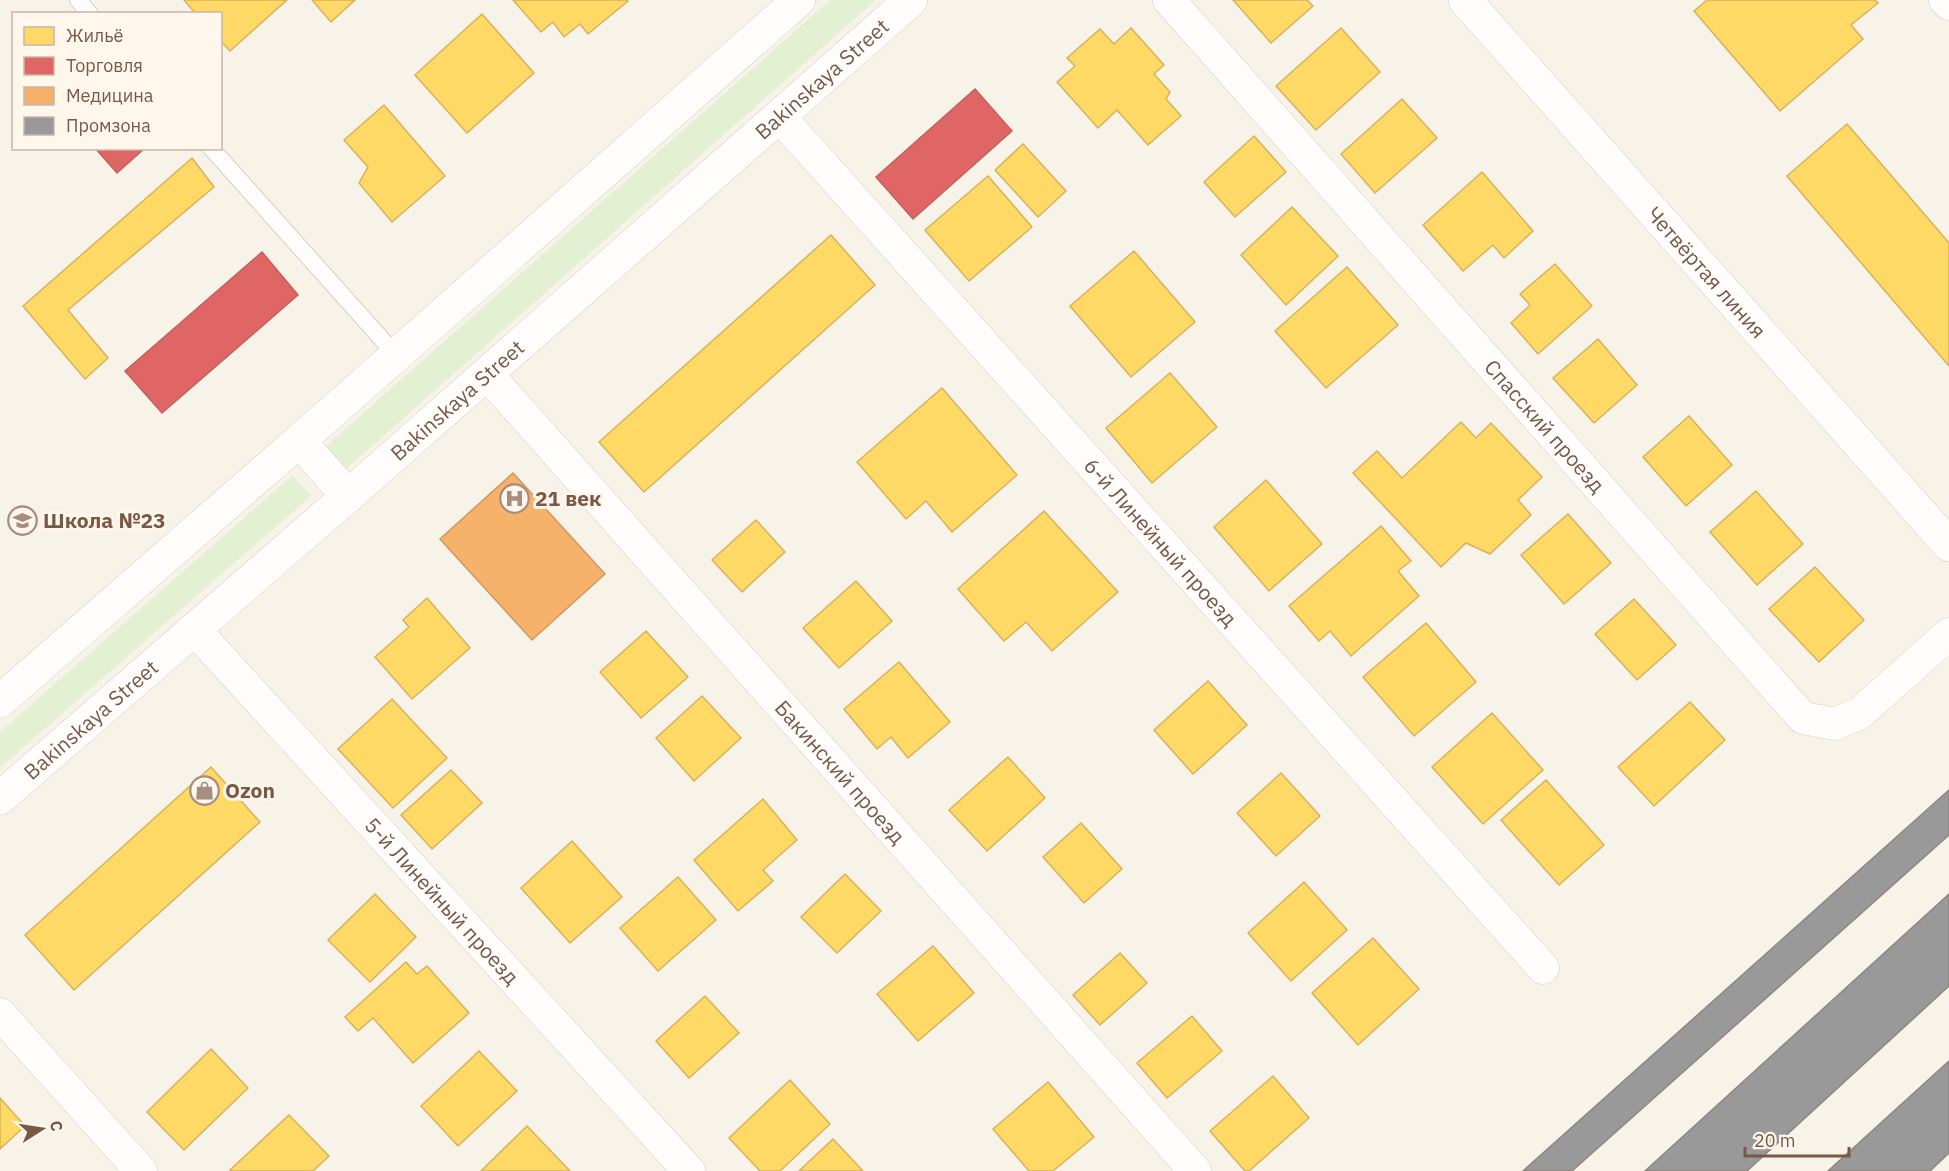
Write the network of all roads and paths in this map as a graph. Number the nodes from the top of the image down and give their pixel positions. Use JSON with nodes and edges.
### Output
{"nodes":[{"id":1,"x":78,"y":0,"type":"edge"},
{"id":2,"x":799,"y":0,"type":"edge"},
{"id":3,"x":910,"y":0,"type":"edge"},
{"id":4,"x":1169,"y":0,"type":"edge"},
{"id":5,"x":1465,"y":0,"type":"edge"},
{"id":6,"x":1945,"y":0,"type":"edge"},
{"id":7,"x":1949,"y":4,"type":"edge"},
{"id":8,"x":88,"y":12,"type":"edge"},
{"id":9,"x":779,"y":116,"type":"junction"},
{"id":10,"x":213,"y":150,"type":"edge"},
{"id":11,"x":396,"y":355,"type":"junction"},
{"id":12,"x":487,"y":374,"type":"junction"},
{"id":13,"x":299,"y":441,"type":"junction"},
{"id":14,"x":348,"y":496,"type":"junction"},
{"id":15,"x":1949,"y":545,"type":"edge"},
{"id":16,"x":194,"y":629,"type":"junction"},
{"id":17,"x":1949,"y":633,"type":"edge"},
{"id":18,"x":0,"y":701,"type":"edge"},
{"id":19,"x":0,"y":798,"type":"edge"},
{"id":20,"x":1543,"y":968,"type":"dead end"},
{"id":21,"x":0,"y":1014,"type":"edge"},
{"id":22,"x":141,"y":1171,"type":"edge"},
{"id":23,"x":689,"y":1171,"type":"edge"},
{"id":24,"x":1195,"y":1171,"type":"edge"}],
"edges":[{"from":1,"to":8,"type":"lane"},
{"from":2,"to":11,"type":"street"},
{"from":3,"to":9,"type":"street","name":"Bakinskaya Street"},
{"from":4,"to":17,"type":"street","name":"Спасский проезд"},
{"from":5,"to":15,"type":"street","name":"Четвёртая линия"},
{"from":6,"to":7,"type":"street"},
{"from":9,"to":12,"type":"street","name":"Bakinskaya Street"},
{"from":9,"to":20,"type":"street","name":"6-й Линейный проезд"},
{"from":10,"to":11,"type":"lane"},
{"from":11,"to":13,"type":"street"},
{"from":12,"to":14,"type":"street","name":"Bakinskaya Street"},
{"from":12,"to":24,"type":"street","name":"Бакинский проезд"},
{"from":13,"to":14,"type":"street"},
{"from":13,"to":18,"type":"street"},
{"from":14,"to":16,"type":"street","name":"Bakinskaya Street"},
{"from":16,"to":19,"type":"street","name":"Bakinskaya Street"},
{"from":16,"to":23,"type":"street","name":"5-й Линейный проезд"},
{"from":21,"to":22,"type":"street"}]}
